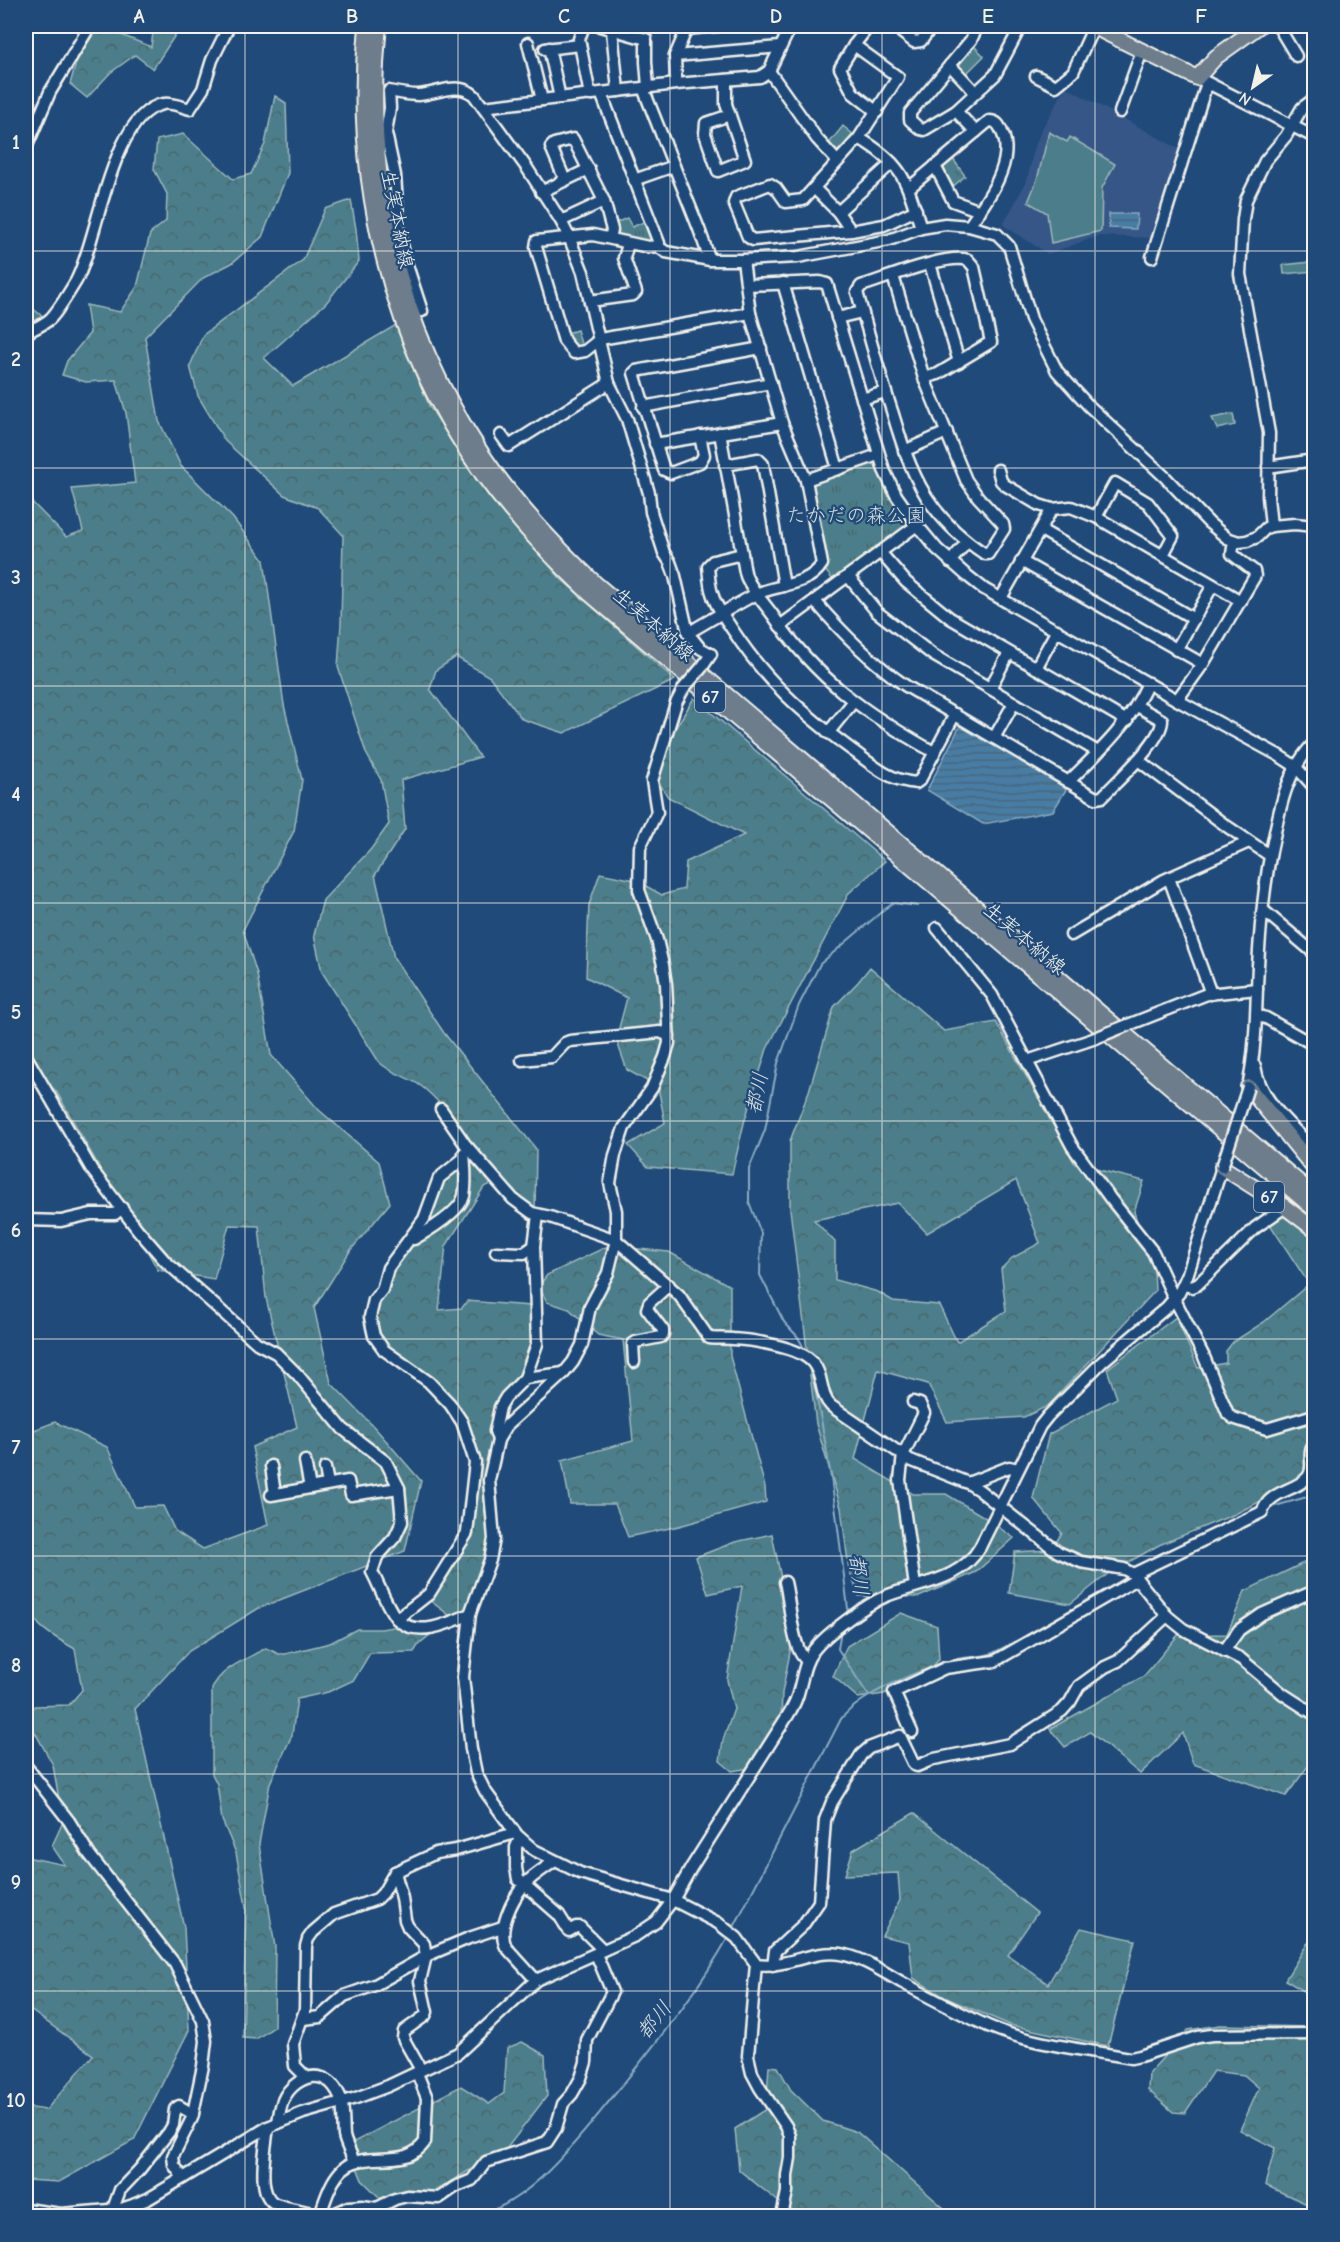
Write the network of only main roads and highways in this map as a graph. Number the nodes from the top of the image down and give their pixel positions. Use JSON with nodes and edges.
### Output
{"nodes":[{"id":1,"x":367,"y":26,"type":"edge"},
{"id":2,"x":379,"y":26,"type":"edge"},
{"id":3,"x":1093,"y":26,"type":"edge"},
{"id":4,"x":1258,"y":26,"type":"edge"},
{"id":5,"x":1248,"y":1087,"type":"road end"},
{"id":6,"x":1222,"y":1167,"type":"road end"},
{"id":7,"x":1314,"y":1168,"type":"edge"},
{"id":8,"x":1314,"y":1195,"type":"edge"},
{"id":9,"x":1314,"y":1209,"type":"edge"},
{"id":10,"x":1314,"y":1229,"type":"edge"}],
"edges":[{"from":1,"to":9,"type":"main road","name":"生実本納線","number":"67"},
{"from":2,"to":8,"type":"main road","name":"生実本納線","number":"67"},
{"from":3,"to":4,"type":"main road"},
{"from":5,"to":7,"type":"main road"},
{"from":6,"to":10,"type":"main road","number":"67"}]}
